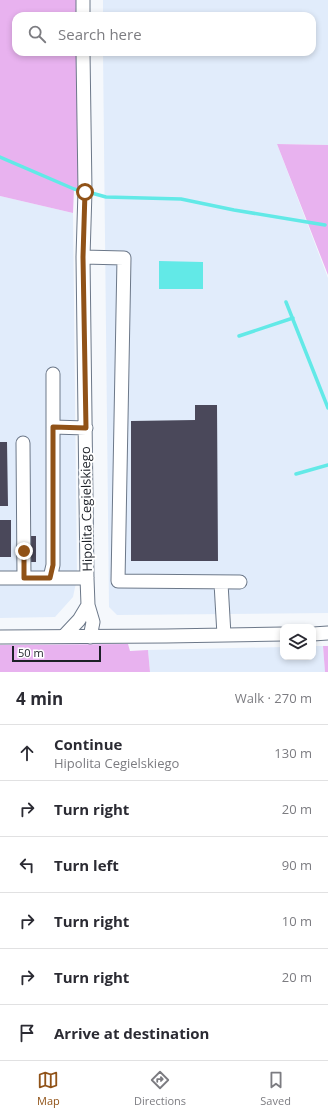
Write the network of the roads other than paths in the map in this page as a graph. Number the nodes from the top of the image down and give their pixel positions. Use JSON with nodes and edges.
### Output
{"nodes":[{"id":1,"x":83,"y":0,"type":"edge"},
{"id":2,"x":83,"y":12,"type":"edge"},
{"id":3,"x":83,"y":56,"type":"edge"},
{"id":4,"x":83,"y":257,"type":"junction"},
{"id":5,"x":54,"y":374,"type":"dead end"},
{"id":6,"x":53,"y":427,"type":"junction"},
{"id":7,"x":86,"y":428,"type":"junction"},
{"id":8,"x":23,"y":443,"type":"dead end"},
{"id":9,"x":0,"y":578,"type":"edge"},
{"id":10,"x":24,"y":578,"type":"junction"},
{"id":11,"x":50,"y":578,"type":"junction"},
{"id":12,"x":87,"y":578,"type":"junction"},
{"id":13,"x":240,"y":582,"type":"dead end"},
{"id":14,"x":221,"y":583,"type":"junction"},
{"id":15,"x":88,"y":605,"type":"junction"},
{"id":16,"x":328,"y":633,"type":"edge"},
{"id":17,"x":280,"y":634,"type":"edge"},
{"id":18,"x":316,"y":634,"type":"edge"},
{"id":19,"x":224,"y":635,"type":"junction"},
{"id":20,"x":64,"y":636,"type":"junction"},
{"id":21,"x":0,"y":637,"type":"edge"},
{"id":22,"x":90,"y":637,"type":"junction"}],
"edges":[{"from":1,"to":2,"type":"street"},
{"from":3,"to":4,"type":"street","name":"Hipolita Cegielskiego"},
{"from":4,"to":7,"type":"street","name":"Hipolita Cegielskiego"},
{"from":4,"to":14,"type":"street"},
{"from":5,"to":6,"type":"street"},
{"from":6,"to":7,"type":"street"},
{"from":6,"to":11,"type":"street"},
{"from":7,"to":12,"type":"street","name":"Hipolita Cegielskiego"},
{"from":8,"to":10,"type":"street"},
{"from":9,"to":10,"type":"street"},
{"from":10,"to":11,"type":"street"},
{"from":11,"to":12,"type":"street"},
{"from":12,"to":15,"type":"street","name":"Hipolita Cegielskiego"},
{"from":13,"to":14,"type":"street"},
{"from":14,"to":19,"type":"street"},
{"from":15,"to":20,"type":"street"},
{"from":15,"to":22,"type":"street","name":"Hipolita Cegielskiego"},
{"from":16,"to":18,"type":"street"},
{"from":17,"to":19,"type":"street"},
{"from":19,"to":22,"type":"street"},
{"from":20,"to":21,"type":"street"},
{"from":20,"to":22,"type":"street"}]}
